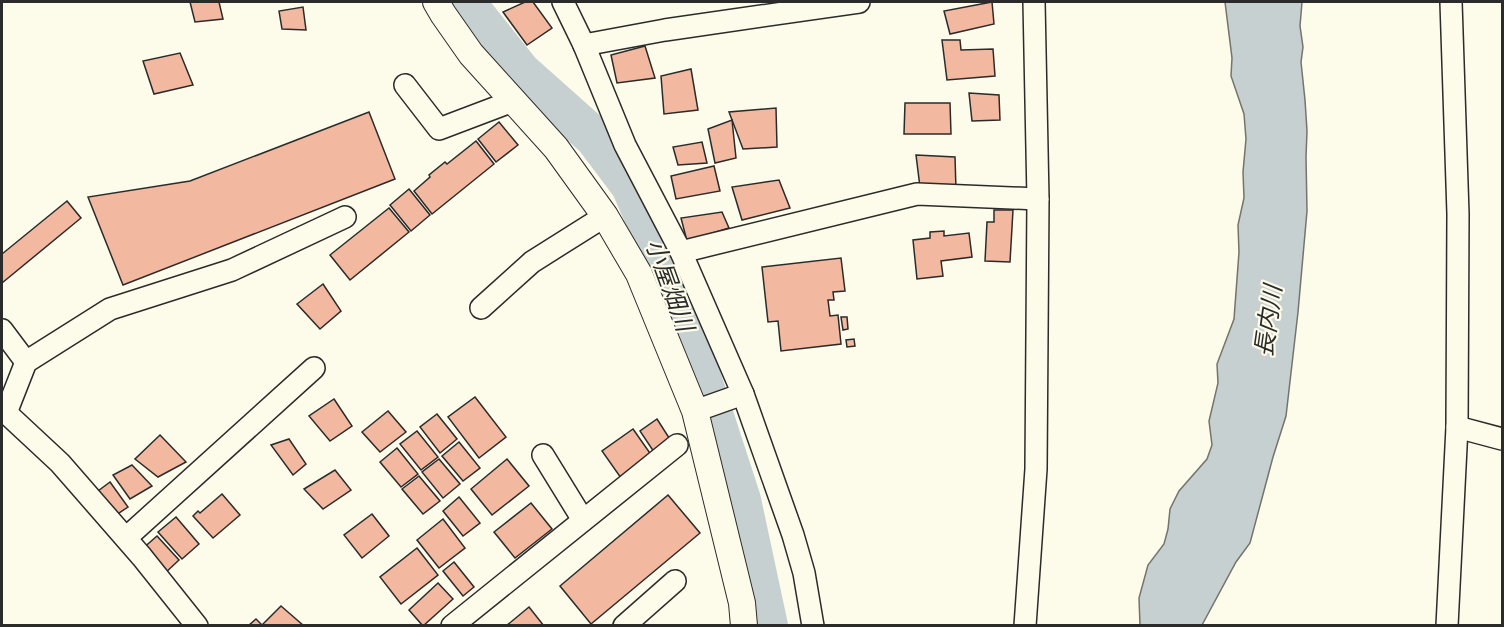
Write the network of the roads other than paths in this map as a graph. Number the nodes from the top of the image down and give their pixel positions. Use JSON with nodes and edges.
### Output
{"nodes":[{"id":1,"x":436,"y":2,"type":"edge"},
{"id":2,"x":563,"y":2,"type":"edge"},
{"id":3,"x":859,"y":2,"type":"edge"},
{"id":4,"x":1034,"y":2,"type":"edge"},
{"id":5,"x":1451,"y":2,"type":"edge"},
{"id":6,"x":584,"y":45,"type":"junction"},
{"id":7,"x":405,"y":85,"type":"dead end"},
{"id":8,"x":513,"y":100,"type":"junction"},
{"id":9,"x":1038,"y":200,"type":"junction"},
{"id":10,"x":345,"y":216,"type":"dead end"},
{"id":11,"x":605,"y":216,"type":"junction"},
{"id":12,"x":681,"y":252,"type":"junction"},
{"id":13,"x":482,"y":308,"type":"dead end"},
{"id":14,"x":2,"y":330,"type":"edge"},
{"id":15,"x":26,"y":362,"type":"junction"},
{"id":16,"x":314,"y":368,"type":"dead end"},
{"id":17,"x":739,"y":396,"type":"junction"},
{"id":18,"x":699,"y":410,"type":"junction"},
{"id":19,"x":4,"y":411,"type":"edge"},
{"id":20,"x":1457,"y":428,"type":"junction"},
{"id":21,"x":1503,"y":438,"type":"edge"},
{"id":22,"x":677,"y":445,"type":"dead end"},
{"id":23,"x":543,"y":455,"type":"dead end"},
{"id":24,"x":583,"y":520,"type":"junction"},
{"id":25,"x":126,"y":538,"type":"junction"},
{"id":26,"x":675,"y":581,"type":"dead end"},
{"id":27,"x":197,"y":626,"type":"edge"},
{"id":28,"x":452,"y":626,"type":"edge"},
{"id":29,"x":624,"y":626,"type":"edge"},
{"id":30,"x":744,"y":626,"type":"edge"},
{"id":31,"x":813,"y":626,"type":"edge"},
{"id":32,"x":1025,"y":626,"type":"edge"},
{"id":33,"x":1447,"y":626,"type":"edge"}],
"edges":[{"from":1,"to":8,"type":"street"},
{"from":2,"to":6,"type":"street"},
{"from":3,"to":6,"type":"street"},
{"from":4,"to":9,"type":"street"},
{"from":5,"to":20,"type":"street"},
{"from":6,"to":12,"type":"street"},
{"from":7,"to":8,"type":"street"},
{"from":8,"to":11,"type":"street"},
{"from":9,"to":12,"type":"street"},
{"from":9,"to":32,"type":"street"},
{"from":10,"to":15,"type":"street"},
{"from":11,"to":13,"type":"street"},
{"from":11,"to":18,"type":"street"},
{"from":12,"to":17,"type":"street"},
{"from":14,"to":15,"type":"street"},
{"from":15,"to":19,"type":"street"},
{"from":16,"to":25,"type":"street"},
{"from":17,"to":18,"type":"street"},
{"from":17,"to":31,"type":"street"},
{"from":18,"to":30,"type":"street"},
{"from":19,"to":25,"type":"street"},
{"from":20,"to":21,"type":"street"},
{"from":20,"to":33,"type":"street"},
{"from":22,"to":24,"type":"street"},
{"from":23,"to":24,"type":"street"},
{"from":24,"to":28,"type":"street"},
{"from":25,"to":27,"type":"street"},
{"from":26,"to":29,"type":"street"}]}
